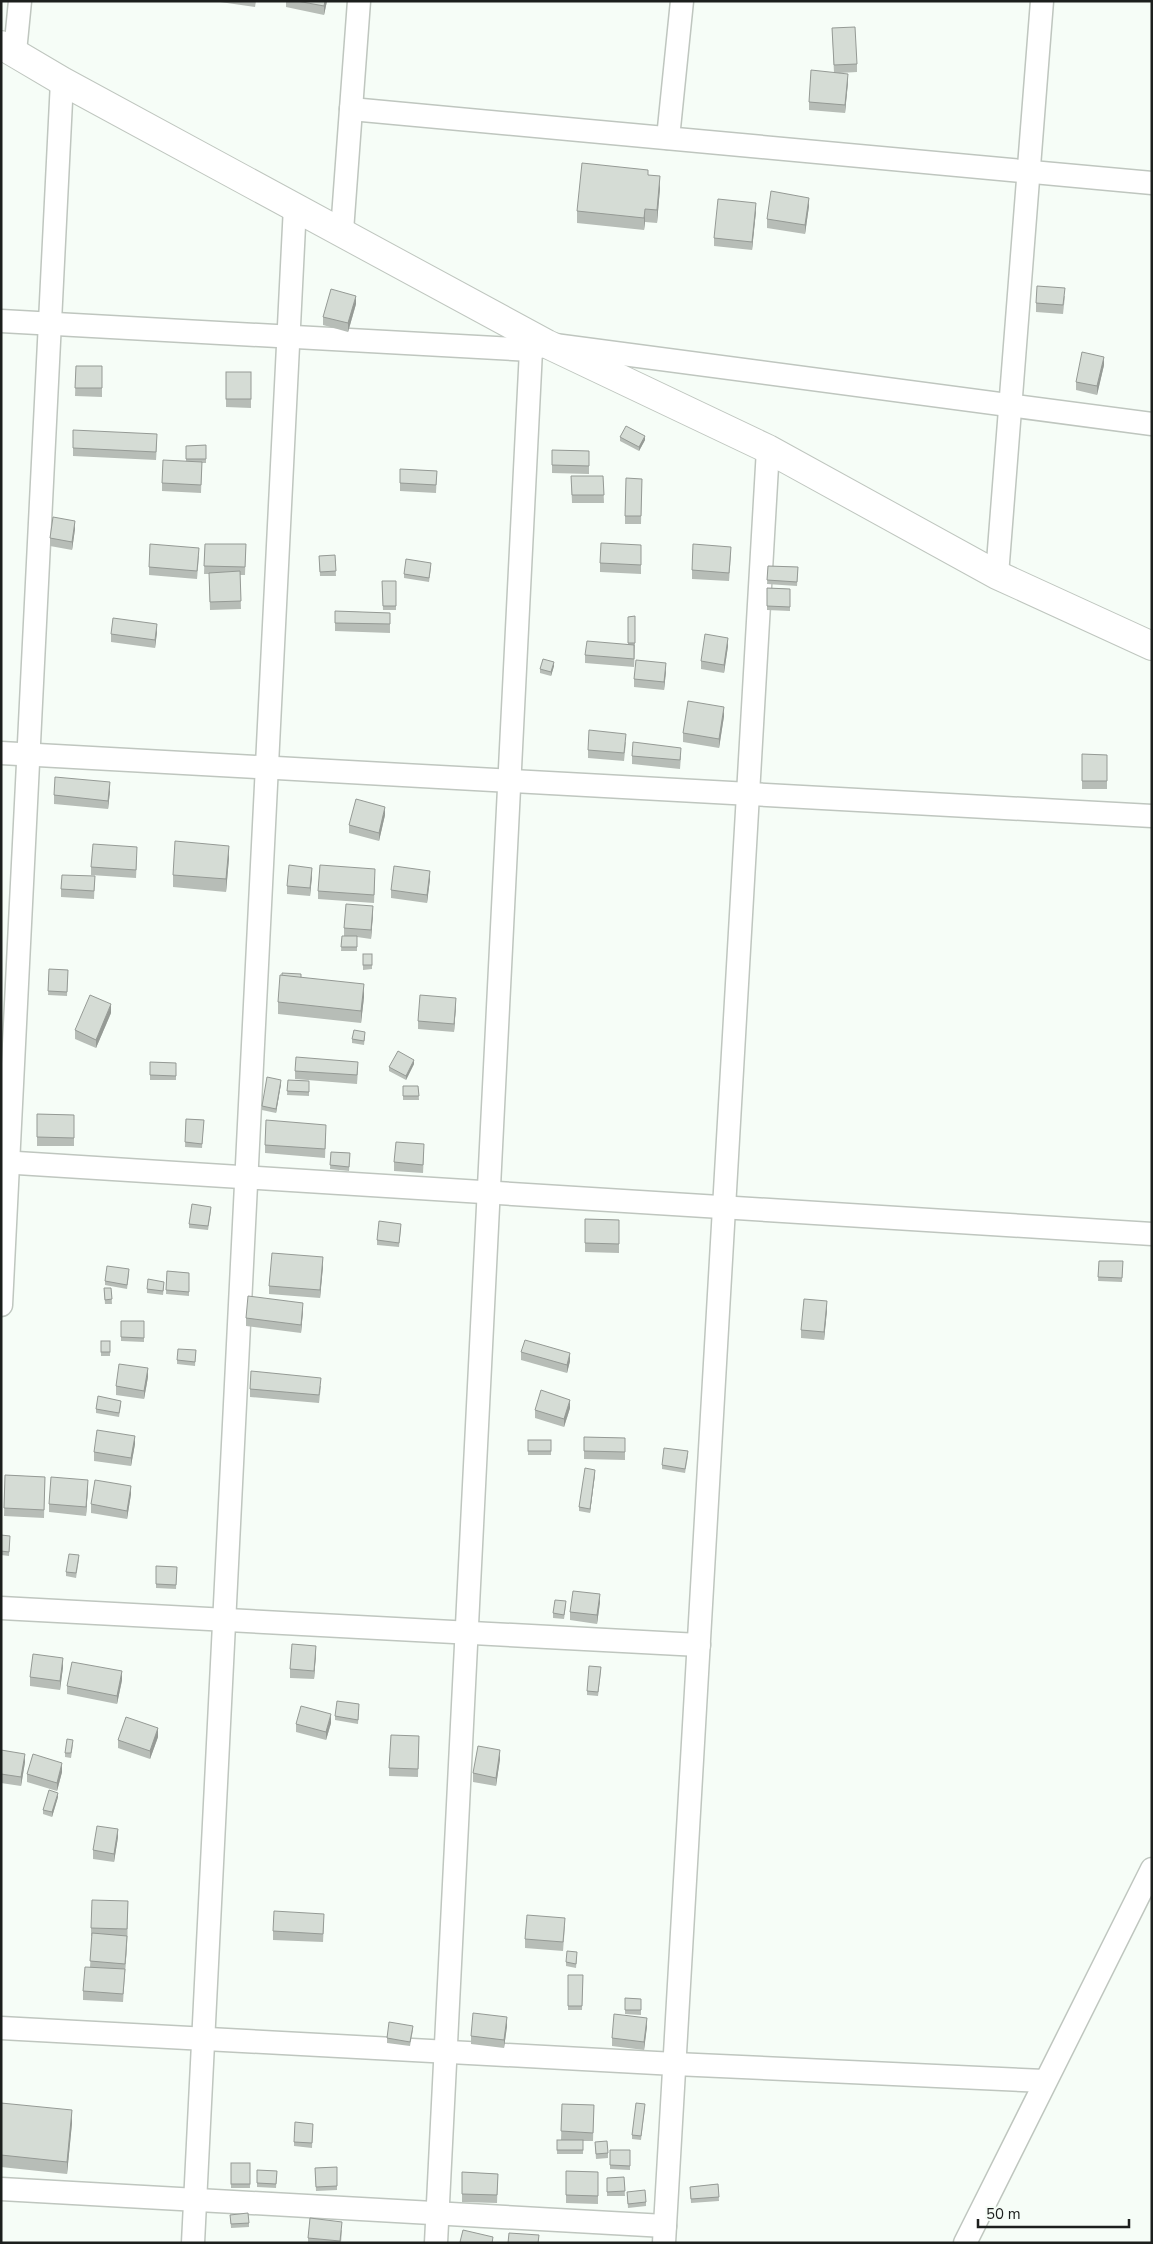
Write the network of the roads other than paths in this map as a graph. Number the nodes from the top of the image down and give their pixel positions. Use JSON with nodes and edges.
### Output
{"nodes":[{"id":1,"x":20,"y":1,"type":"edge"},
{"id":2,"x":359,"y":1,"type":"edge"},
{"id":3,"x":682,"y":1,"type":"edge"},
{"id":4,"x":1042,"y":1,"type":"edge"},
{"id":5,"x":8,"y":49,"type":"edge"},
{"id":6,"x":62,"y":81,"type":"junction"},
{"id":7,"x":351,"y":108,"type":"junction"},
{"id":8,"x":668,"y":138,"type":"junction"},
{"id":9,"x":1029,"y":172,"type":"junction"},
{"id":10,"x":1152,"y":183,"type":"edge"},
{"id":11,"x":295,"y":206,"type":"junction"},
{"id":12,"x":342,"y":231,"type":"junction"},
{"id":13,"x":1,"y":321,"type":"edge"},
{"id":14,"x":50,"y":324,"type":"junction"},
{"id":15,"x":288,"y":337,"type":"junction"},
{"id":16,"x":539,"y":347,"type":"junction"},
{"id":17,"x":1010,"y":406,"type":"junction"},
{"id":18,"x":1152,"y":424,"type":"edge"},
{"id":19,"x":768,"y":449,"type":"junction"},
{"id":20,"x":997,"y":575,"type":"junction"},
{"id":21,"x":1152,"y":646,"type":"edge"},
{"id":22,"x":1,"y":753,"type":"edge"},
{"id":23,"x":29,"y":754,"type":"junction"},
{"id":24,"x":267,"y":767,"type":"junction"},
{"id":25,"x":510,"y":781,"type":"junction"},
{"id":26,"x":748,"y":794,"type":"junction"},
{"id":27,"x":1152,"y":816,"type":"edge"},
{"id":28,"x":5,"y":1162,"type":"edge"},
{"id":29,"x":246,"y":1177,"type":"junction"},
{"id":30,"x":489,"y":1192,"type":"junction"},
{"id":31,"x":724,"y":1207,"type":"junction"},
{"id":32,"x":1152,"y":1234,"type":"edge"},
{"id":33,"x":1,"y":1305,"type":"edge"},
{"id":34,"x":1,"y":1608,"type":"edge"},
{"id":35,"x":224,"y":1620,"type":"junction"},
{"id":36,"x":467,"y":1633,"type":"junction"},
{"id":37,"x":699,"y":1645,"type":"junction"},
{"id":38,"x":1152,"y":1869,"type":"edge"},
{"id":39,"x":1,"y":2028,"type":"edge"},
{"id":40,"x":203,"y":2039,"type":"junction"},
{"id":41,"x":446,"y":2052,"type":"junction"},
{"id":42,"x":675,"y":2064,"type":"junction"},
{"id":43,"x":1044,"y":2081,"type":"junction"},
{"id":44,"x":1,"y":2189,"type":"edge"},
{"id":45,"x":195,"y":2200,"type":"junction"},
{"id":46,"x":438,"y":2213,"type":"junction"},
{"id":47,"x":665,"y":2234,"type":"edge"},
{"id":48,"x":193,"y":2243,"type":"edge"},
{"id":49,"x":436,"y":2243,"type":"edge"},
{"id":50,"x":965,"y":2243,"type":"edge"}],
"edges":[{"from":1,"to":5,"type":"street"},
{"from":2,"to":7,"type":"street"},
{"from":3,"to":8,"type":"street"},
{"from":4,"to":9,"type":"street"},
{"from":5,"to":6,"type":"street"},
{"from":6,"to":11,"type":"street"},
{"from":6,"to":14,"type":"street"},
{"from":7,"to":8,"type":"street"},
{"from":7,"to":12,"type":"street"},
{"from":8,"to":9,"type":"street"},
{"from":9,"to":10,"type":"street"},
{"from":9,"to":17,"type":"street"},
{"from":11,"to":12,"type":"street"},
{"from":11,"to":15,"type":"street"},
{"from":12,"to":16,"type":"street"},
{"from":13,"to":14,"type":"street"},
{"from":14,"to":15,"type":"street"},
{"from":14,"to":23,"type":"street"},
{"from":15,"to":16,"type":"street"},
{"from":15,"to":24,"type":"street"},
{"from":16,"to":17,"type":"street"},
{"from":16,"to":19,"type":"street"},
{"from":16,"to":25,"type":"street"},
{"from":17,"to":18,"type":"street"},
{"from":17,"to":20,"type":"street"},
{"from":19,"to":20,"type":"street"},
{"from":19,"to":26,"type":"street"},
{"from":20,"to":21,"type":"street"},
{"from":22,"to":23,"type":"street"},
{"from":23,"to":24,"type":"street"},
{"from":23,"to":28,"type":"street"},
{"from":24,"to":25,"type":"street"},
{"from":24,"to":29,"type":"street"},
{"from":25,"to":26,"type":"street"},
{"from":25,"to":30,"type":"street"},
{"from":26,"to":27,"type":"street"},
{"from":26,"to":31,"type":"street"},
{"from":28,"to":29,"type":"street"},
{"from":28,"to":33,"type":"street"},
{"from":29,"to":30,"type":"street"},
{"from":29,"to":35,"type":"street"},
{"from":30,"to":31,"type":"street"},
{"from":30,"to":36,"type":"street"},
{"from":31,"to":32,"type":"street"},
{"from":31,"to":37,"type":"street"},
{"from":34,"to":35,"type":"street"},
{"from":35,"to":36,"type":"street"},
{"from":35,"to":40,"type":"street"},
{"from":36,"to":37,"type":"street"},
{"from":36,"to":41,"type":"street"},
{"from":37,"to":42,"type":"street"},
{"from":38,"to":43,"type":"street"},
{"from":39,"to":40,"type":"street"},
{"from":40,"to":41,"type":"street"},
{"from":40,"to":45,"type":"street"},
{"from":41,"to":42,"type":"street"},
{"from":41,"to":46,"type":"street"},
{"from":42,"to":43,"type":"street"},
{"from":42,"to":47,"type":"street"},
{"from":43,"to":50,"type":"street"},
{"from":44,"to":45,"type":"street"},
{"from":45,"to":46,"type":"street"},
{"from":45,"to":48,"type":"street"},
{"from":46,"to":47,"type":"street"},
{"from":46,"to":49,"type":"street"}]}
